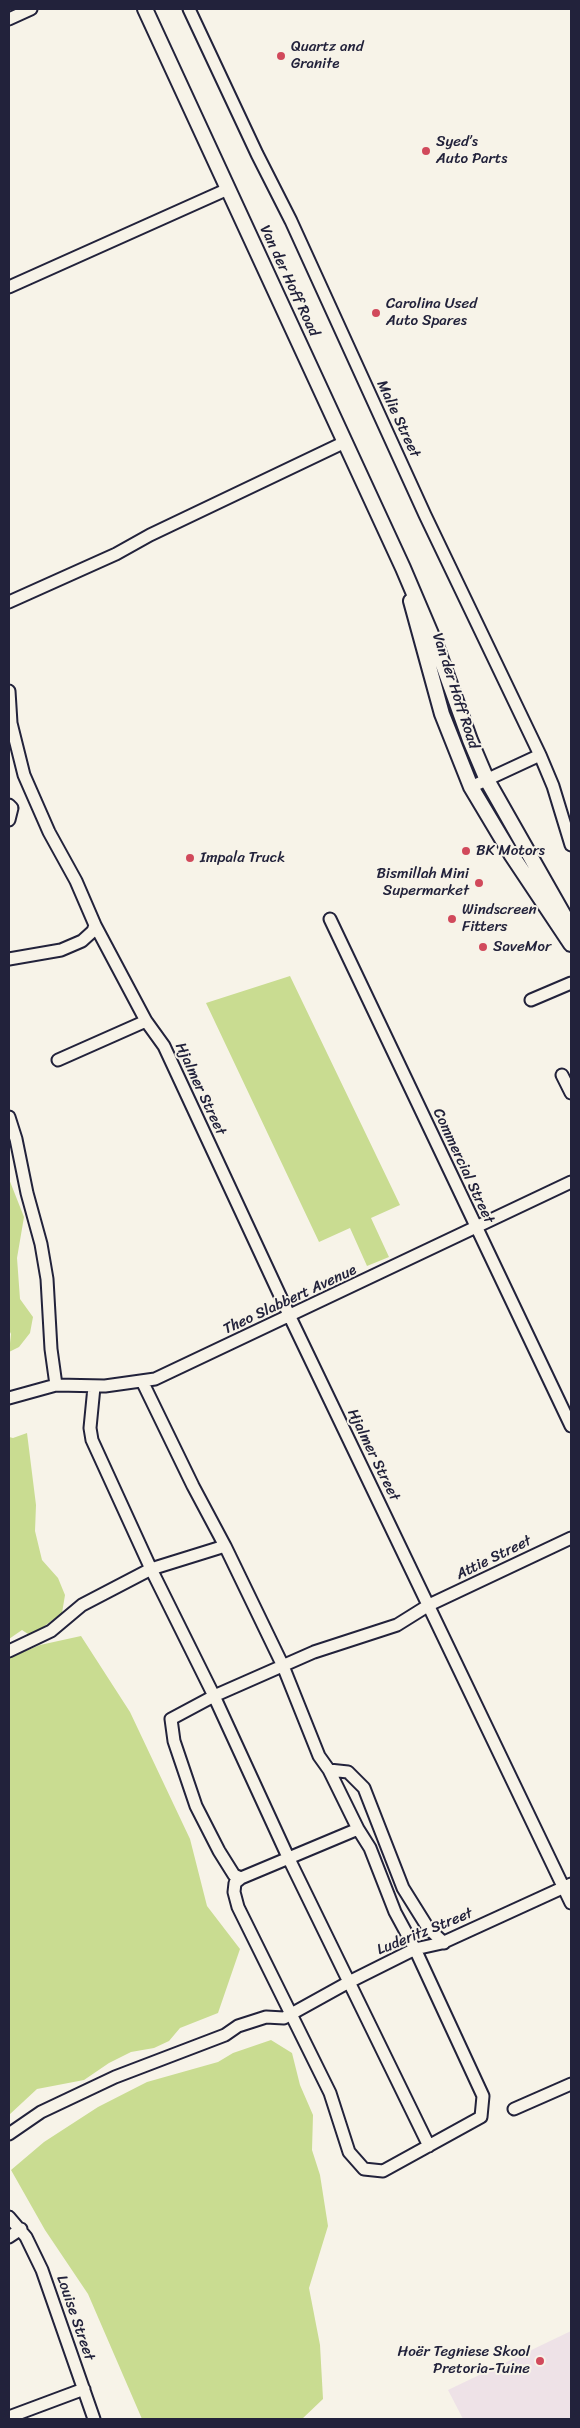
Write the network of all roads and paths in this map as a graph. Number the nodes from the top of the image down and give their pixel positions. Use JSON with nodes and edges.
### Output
{"nodes":[{"id":1,"x":31,"y":9,"type":"edge"},
{"id":2,"x":145,"y":9,"type":"edge"},
{"id":3,"x":189,"y":9,"type":"edge"},
{"id":4,"x":9,"y":19,"type":"edge"},
{"id":5,"x":228,"y":189,"type":"junction"},
{"id":6,"x":9,"y":287,"type":"edge"},
{"id":7,"x":345,"y":442,"type":"junction"},
{"id":8,"x":403,"y":568,"type":"junction"},
{"id":9,"x":9,"y":602,"type":"edge"},
{"id":10,"x":9,"y":691,"type":"edge"},
{"id":11,"x":540,"y":755,"type":"junction"},
{"id":12,"x":487,"y":780,"type":"junction"},
{"id":13,"x":471,"y":787,"type":"junction"},
{"id":14,"x":9,"y":805,"type":"edge"},
{"id":15,"x":9,"y":820,"type":"edge"},
{"id":16,"x":571,"y":845,"type":"edge"},
{"id":17,"x":330,"y":920,"type":"dead end"},
{"id":18,"x":95,"y":925,"type":"junction"},
{"id":19,"x":571,"y":928,"type":"edge"},
{"id":20,"x":571,"y":944,"type":"edge"},
{"id":21,"x":9,"y":959,"type":"edge"},
{"id":22,"x":571,"y":983,"type":"edge"},
{"id":23,"x":531,"y":1000,"type":"dead end"},
{"id":24,"x":146,"y":1021,"type":"junction"},
{"id":25,"x":58,"y":1060,"type":"dead end"},
{"id":26,"x":562,"y":1075,"type":"dead end"},
{"id":27,"x":571,"y":1094,"type":"edge"},
{"id":28,"x":9,"y":1117,"type":"edge"},
{"id":29,"x":571,"y":1182,"type":"edge"},
{"id":30,"x":476,"y":1228,"type":"junction"},
{"id":31,"x":290,"y":1317,"type":"junction"},
{"id":32,"x":142,"y":1381,"type":"junction"},
{"id":33,"x":56,"y":1385,"type":"junction"},
{"id":34,"x":94,"y":1387,"type":"junction"},
{"id":35,"x":9,"y":1398,"type":"edge"},
{"id":36,"x":571,"y":1426,"type":"edge"},
{"id":37,"x":571,"y":1538,"type":"edge"},
{"id":38,"x":226,"y":1546,"type":"junction"},
{"id":39,"x":151,"y":1570,"type":"junction"},
{"id":40,"x":429,"y":1606,"type":"junction"},
{"id":41,"x":9,"y":1651,"type":"edge"},
{"id":42,"x":282,"y":1666,"type":"junction"},
{"id":43,"x":214,"y":1696,"type":"junction"},
{"id":44,"x":329,"y":1770,"type":"junction"},
{"id":45,"x":358,"y":1829,"type":"junction"},
{"id":46,"x":370,"y":1848,"type":"junction"},
{"id":47,"x":288,"y":1857,"type":"junction"},
{"id":48,"x":394,"y":1862,"type":"junction"},
{"id":49,"x":241,"y":1878,"type":"junction"},
{"id":50,"x":568,"y":1886,"type":"edge"},
{"id":51,"x":571,"y":1903,"type":"edge"},
{"id":52,"x":444,"y":1943,"type":"junction"},
{"id":53,"x":415,"y":1949,"type":"junction"},
{"id":54,"x":349,"y":1982,"type":"junction"},
{"id":55,"x":292,"y":2014,"type":"junction"},
{"id":56,"x":571,"y":2084,"type":"edge"},
{"id":57,"x":514,"y":2109,"type":"dead end"},
{"id":58,"x":9,"y":2134,"type":"edge"},
{"id":59,"x":429,"y":2146,"type":"junction"},
{"id":60,"x":9,"y":2217,"type":"edge"},
{"id":61,"x":21,"y":2229,"type":"junction"},
{"id":62,"x":9,"y":2237,"type":"edge"},
{"id":63,"x":84,"y":2389,"type":"junction"},
{"id":64,"x":9,"y":2416,"type":"edge"},
{"id":65,"x":94,"y":2419,"type":"edge"}],
"edges":[{"from":1,"to":4,"type":"street"},
{"from":2,"to":5,"type":"main road","name":"Van der Hoff Road"},
{"from":3,"to":11,"type":"street","name":"Malie Street"},
{"from":5,"to":6,"type":"street"},
{"from":5,"to":7,"type":"main road","name":"Van der Hoff Road"},
{"from":7,"to":8,"type":"main road","name":"Van der Hoff Road"},
{"from":7,"to":9,"type":"street"},
{"from":8,"to":12,"type":"main road","name":"Van der Hoff Road"},
{"from":8,"to":13,"type":"main road","name":"Van der Hoff Road"},
{"from":10,"to":18,"type":"street","name":"Hjalmer Street"},
{"from":11,"to":12,"type":"street"},
{"from":11,"to":16,"type":"street","name":"Malie Street"},
{"from":12,"to":13,"type":"street"},
{"from":12,"to":19,"type":"main road","name":"Van der Hoff Road"},
{"from":13,"to":20,"type":"main road","name":"Van der Hoff Road"},
{"from":14,"to":15,"type":"street"},
{"from":17,"to":30,"type":"street","name":"Commercial Street"},
{"from":18,"to":21,"type":"street"},
{"from":18,"to":24,"type":"street","name":"Hjalmer Street"},
{"from":22,"to":23,"type":"street"},
{"from":24,"to":25,"type":"street"},
{"from":24,"to":31,"type":"street","name":"Hjalmer Street"},
{"from":26,"to":27,"type":"street"},
{"from":28,"to":33,"type":"street"},
{"from":29,"to":30,"type":"street","name":"Theo Slabbert Avenue"},
{"from":30,"to":31,"type":"street","name":"Theo Slabbert Avenue"},
{"from":30,"to":36,"type":"street","name":"Commercial Street"},
{"from":31,"to":32,"type":"street","name":"Theo Slabbert Avenue"},
{"from":31,"to":40,"type":"street","name":"Hjalmer Street"},
{"from":32,"to":34,"type":"street","name":"Theo Slabbert Avenue"},
{"from":32,"to":38,"type":"street"},
{"from":33,"to":34,"type":"street","name":"Theo Slabbert Avenue"},
{"from":33,"to":35,"type":"street","name":"Theo Slabbert Avenue"},
{"from":34,"to":39,"type":"street"},
{"from":37,"to":40,"type":"street","name":"Attie Street"},
{"from":38,"to":39,"type":"street"},
{"from":38,"to":42,"type":"street"},
{"from":39,"to":41,"type":"street"},
{"from":39,"to":43,"type":"street"},
{"from":40,"to":42,"type":"street","name":"Attie Street"},
{"from":40,"to":50,"type":"street","name":"Hjalmer Street"},
{"from":42,"to":43,"type":"street","name":"Attie Street"},
{"from":42,"to":44,"type":"street"},
{"from":43,"to":47,"type":"street"},
{"from":43,"to":49,"type":"street","name":"Attie Street"},
{"from":44,"to":45,"type":"street"},
{"from":44,"to":48,"type":"street"},
{"from":45,"to":46,"type":"street"},
{"from":45,"to":47,"type":"street"},
{"from":46,"to":48,"type":"street"},
{"from":46,"to":53,"type":"street"},
{"from":47,"to":49,"type":"street"},
{"from":47,"to":54,"type":"street"},
{"from":48,"to":52,"type":"street"},
{"from":49,"to":55,"type":"street"},
{"from":50,"to":51,"type":"street","name":"Hjalmer Street"},
{"from":50,"to":52,"type":"street","name":"Luderitz Street"},
{"from":52,"to":53,"type":"street","name":"Luderitz Street"},
{"from":53,"to":54,"type":"street","name":"Luderitz Street"},
{"from":53,"to":59,"type":"street"},
{"from":54,"to":55,"type":"street","name":"Luderitz Street"},
{"from":54,"to":59,"type":"street"},
{"from":55,"to":58,"type":"street"},
{"from":55,"to":59,"type":"street"},
{"from":56,"to":57,"type":"street"},
{"from":60,"to":61,"type":"street","name":"Louise Street"},
{"from":61,"to":62,"type":"street"},
{"from":61,"to":63,"type":"street","name":"Louise Street"},
{"from":63,"to":64,"type":"street"},
{"from":63,"to":65,"type":"street","name":"Louise Street"}]}
